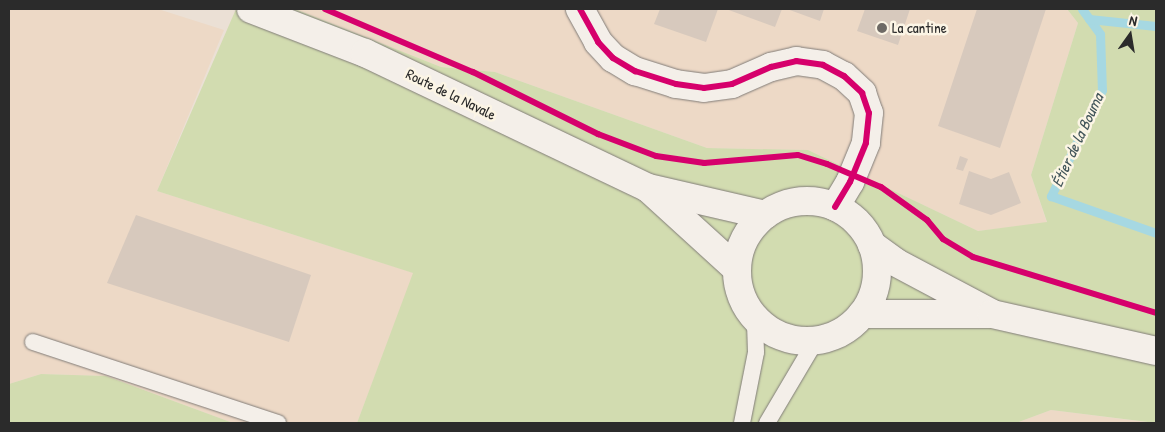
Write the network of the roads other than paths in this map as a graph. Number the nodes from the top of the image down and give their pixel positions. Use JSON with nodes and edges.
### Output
{"nodes":[{"id":1,"x":251,"y":9,"type":"edge"},
{"id":2,"x":580,"y":9,"type":"edge"},
{"id":3,"x":648,"y":188,"type":"junction"},
{"id":4,"x":835,"y":207,"type":"junction"},
{"id":5,"x":765,"y":215,"type":"junction"},
{"id":6,"x":872,"y":244,"type":"junction"},
{"id":7,"x":737,"y":269,"type":"junction"},
{"id":8,"x":862,"y":314,"type":"junction"},
{"id":9,"x":992,"y":314,"type":"junction"},
{"id":10,"x":755,"y":318,"type":"junction"},
{"id":11,"x":816,"y":340,"type":"junction"},
{"id":12,"x":33,"y":342,"type":"dead end"},
{"id":13,"x":1156,"y":351,"type":"edge"},
{"id":14,"x":278,"y":423,"type":"edge"},
{"id":15,"x":742,"y":423,"type":"edge"},
{"id":16,"x":767,"y":423,"type":"edge"}],
"edges":[{"from":1,"to":3,"type":"main road","name":"Route de la Navale"},
{"from":2,"to":4,"type":"main road"},
{"from":3,"to":5,"type":"main road","name":"Route de la Navale"},
{"from":3,"to":7,"type":"main road","name":"Route de la Navale"},
{"from":4,"to":5,"type":"main road"},
{"from":4,"to":6,"type":"main road"},
{"from":5,"to":7,"type":"main road"},
{"from":6,"to":8,"type":"main road"},
{"from":6,"to":9,"type":"main road"},
{"from":7,"to":10,"type":"main road"},
{"from":8,"to":9,"type":"main road"},
{"from":8,"to":11,"type":"main road"},
{"from":9,"to":13,"type":"main road"},
{"from":10,"to":11,"type":"main road"},
{"from":10,"to":15,"type":"lane"},
{"from":11,"to":16,"type":"lane"},
{"from":12,"to":14,"type":"lane"}]}
